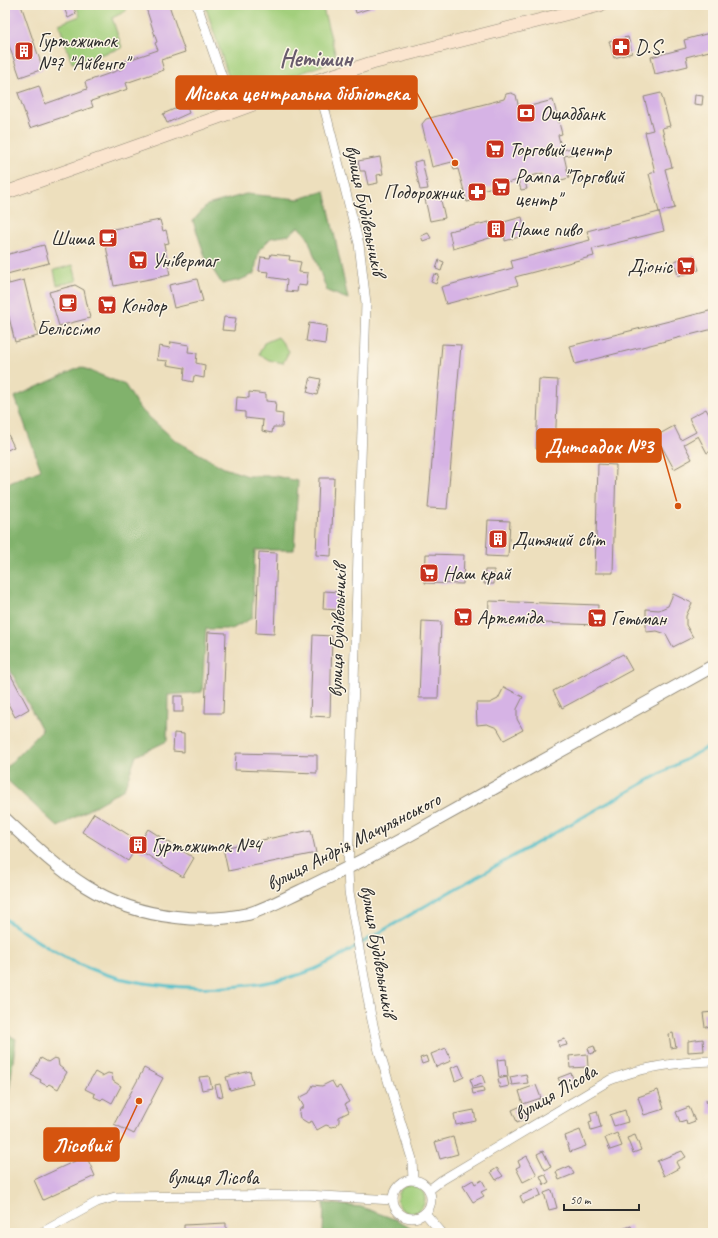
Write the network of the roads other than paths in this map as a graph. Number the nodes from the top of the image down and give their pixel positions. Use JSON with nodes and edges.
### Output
{"nodes":[{"id":1,"x":198,"y":5,"type":"edge"},
{"id":2,"x":600,"y":5,"type":"edge"},
{"id":3,"x":316,"y":81,"type":"junction"},
{"id":4,"x":234,"y":112,"type":"junction"},
{"id":5,"x":5,"y":192,"type":"edge"},
{"id":6,"x":713,"y":666,"type":"edge"},
{"id":7,"x":5,"y":819,"type":"edge"},
{"id":8,"x":348,"y":869,"type":"junction"},
{"id":9,"x":713,"y":1061,"type":"edge"},
{"id":10,"x":413,"y":1180,"type":"junction"},
{"id":11,"x":429,"y":1190,"type":"junction"},
{"id":12,"x":393,"y":1200,"type":"junction"},
{"id":13,"x":425,"y":1213,"type":"junction"},
{"id":14,"x":41,"y":1233,"type":"edge"},
{"id":15,"x":442,"y":1233,"type":"edge"}],
"edges":[{"from":1,"to":4,"type":"street"},
{"from":2,"to":3,"type":"main road"},
{"from":3,"to":4,"type":"main road"},
{"from":3,"to":8,"type":"street","name":"вулиця Будівельників"},
{"from":4,"to":5,"type":"main road"},
{"from":6,"to":8,"type":"street","name":"вулиця Андрія Мачулянського"},
{"from":7,"to":8,"type":"street","name":"вулиця Андрія Мачулянського"},
{"from":8,"to":10,"type":"street","name":"вулиця Будівельників"},
{"from":9,"to":11,"type":"street","name":"вулиця Лісова"},
{"from":10,"to":11,"type":"street"},
{"from":10,"to":12,"type":"street"},
{"from":11,"to":13,"type":"street"},
{"from":12,"to":13,"type":"street"},
{"from":12,"to":14,"type":"street","name":"вулиця Лісова"},
{"from":13,"to":15,"type":"street"}]}
